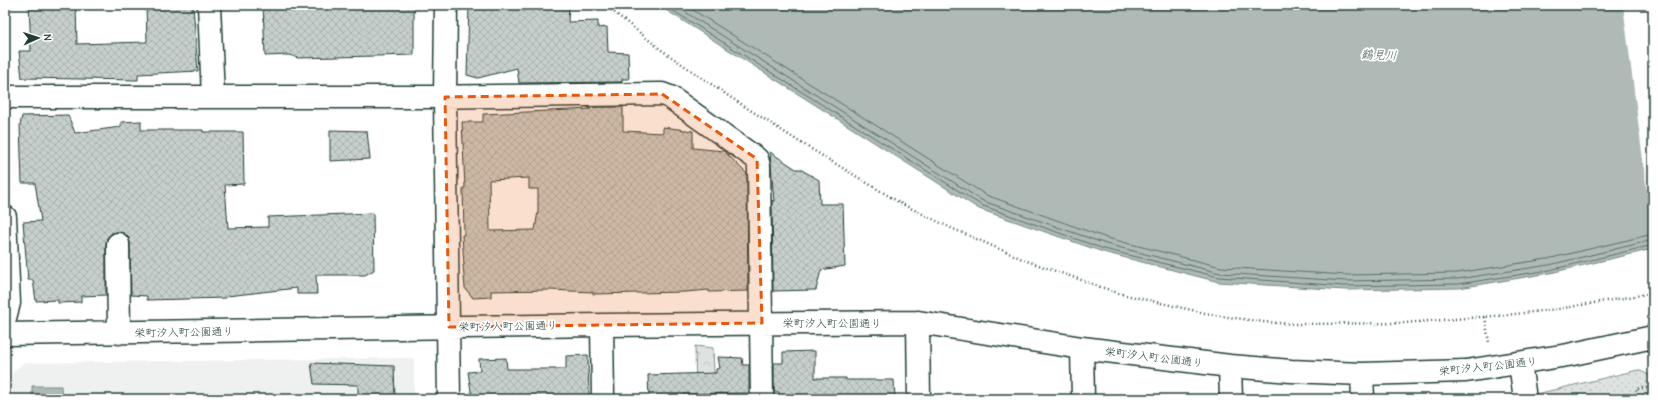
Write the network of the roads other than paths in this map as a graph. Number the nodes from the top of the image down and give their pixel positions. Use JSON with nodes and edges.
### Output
{"nodes":[{"id":1,"x":209,"y":5,"type":"edge"},
{"id":2,"x":446,"y":5,"type":"edge"},
{"id":3,"x":5,"y":97,"type":"edge"},
{"id":4,"x":213,"y":97,"type":"junction"},
{"id":5,"x":445,"y":97,"type":"junction"},
{"id":6,"x":5,"y":217,"type":"edge"},
{"id":7,"x":118,"y":244,"type":"dead end"},
{"id":8,"x":5,"y":318,"type":"edge"},
{"id":9,"x":918,"y":322,"type":"junction"},
{"id":10,"x":762,"y":323,"type":"junction"},
{"id":11,"x":602,"y":324,"type":"junction"},
{"id":12,"x":449,"y":327,"type":"junction"},
{"id":13,"x":119,"y":333,"type":"junction"},
{"id":14,"x":5,"y":334,"type":"edge"},
{"id":15,"x":1653,"y":336,"type":"edge"},
{"id":16,"x":1082,"y":348,"type":"junction"},
{"id":17,"x":1520,"y":363,"type":"junction"},
{"id":18,"x":1230,"y":366,"type":"junction"},
{"id":19,"x":1362,"y":374,"type":"junction"},
{"id":20,"x":449,"y":399,"type":"edge"},
{"id":21,"x":603,"y":399,"type":"edge"},
{"id":22,"x":762,"y":399,"type":"edge"},
{"id":23,"x":919,"y":399,"type":"edge"},
{"id":24,"x":1083,"y":399,"type":"edge"},
{"id":25,"x":1231,"y":399,"type":"edge"},
{"id":26,"x":1363,"y":399,"type":"edge"},
{"id":27,"x":1525,"y":399,"type":"edge"}],
"edges":[{"from":1,"to":4,"type":"street"},
{"from":2,"to":5,"type":"street"},
{"from":3,"to":4,"type":"street"},
{"from":4,"to":5,"type":"street"},
{"from":5,"to":10,"type":"street"},
{"from":5,"to":12,"type":"street"},
{"from":6,"to":8,"type":"street"},
{"from":7,"to":13,"type":"street"},
{"from":9,"to":10,"type":"street","name":"栄町汐入町公園通り"},
{"from":9,"to":16,"type":"street","name":"栄町汐入町公園通り"},
{"from":9,"to":23,"type":"street"},
{"from":10,"to":11,"type":"street","name":"栄町汐入町公園通り"},
{"from":10,"to":22,"type":"street"},
{"from":11,"to":12,"type":"street","name":"栄町汐入町公園通り"},
{"from":11,"to":21,"type":"street"},
{"from":12,"to":13,"type":"street","name":"栄町汐入町公園通り"},
{"from":12,"to":20,"type":"street"},
{"from":13,"to":14,"type":"street","name":"栄町汐入町公園通り"},
{"from":15,"to":17,"type":"street","name":"栄町汐入町公園通り"},
{"from":16,"to":18,"type":"street","name":"栄町汐入町公園通り"},
{"from":16,"to":24,"type":"street"},
{"from":17,"to":19,"type":"street","name":"栄町汐入町公園通り"},
{"from":17,"to":27,"type":"street"},
{"from":18,"to":19,"type":"street","name":"栄町汐入町公園通り"},
{"from":18,"to":25,"type":"street"},
{"from":19,"to":26,"type":"street"}]}
